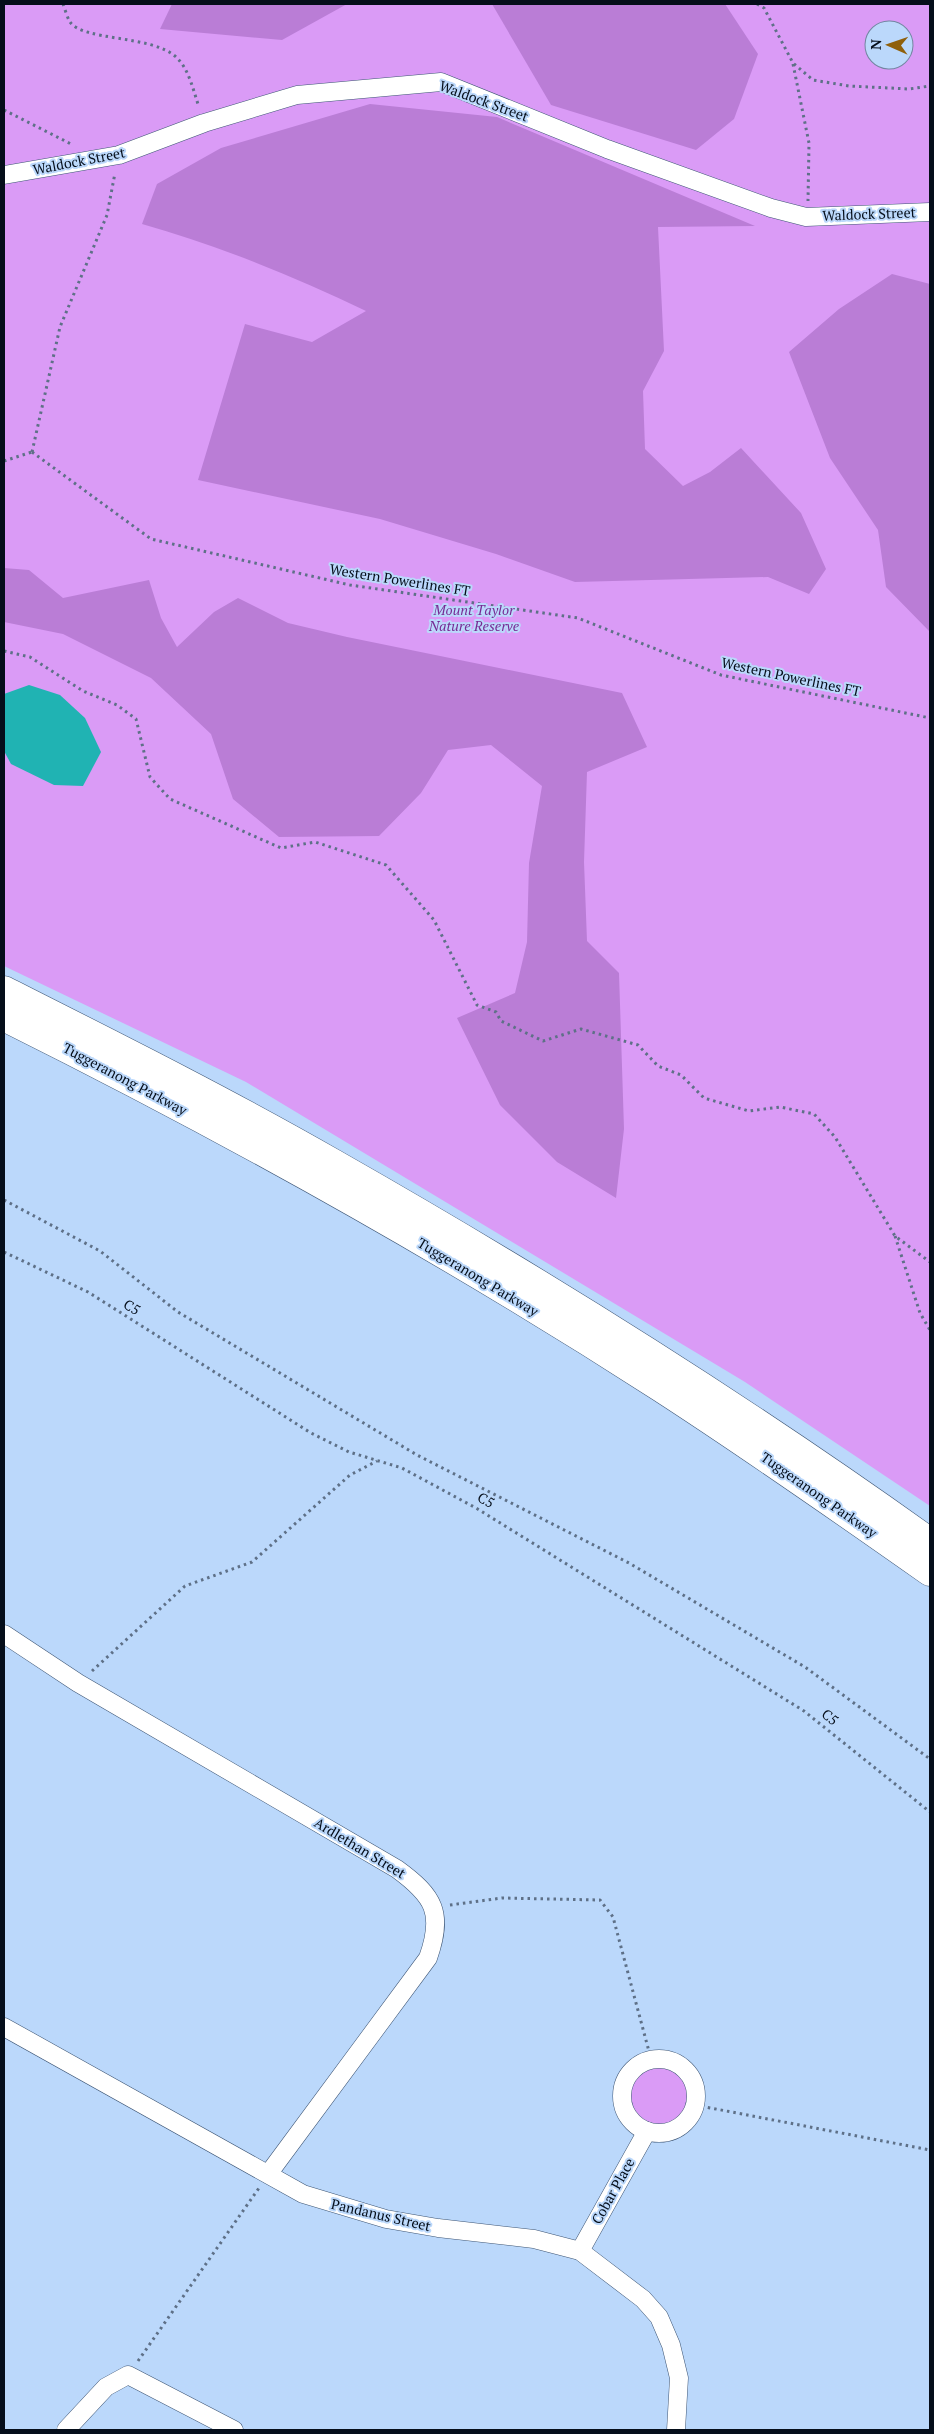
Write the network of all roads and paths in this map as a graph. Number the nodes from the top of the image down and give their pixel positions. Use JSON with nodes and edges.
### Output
{"nodes":[{"id":1,"x":63,"y":4,"type":"edge"},
{"id":2,"x":757,"y":4,"type":"edge"},
{"id":3,"x":793,"y":63,"type":"junction"},
{"id":4,"x":930,"y":86,"type":"edge"},
{"id":5,"x":4,"y":110,"type":"edge"},
{"id":6,"x":204,"y":123,"type":"junction"},
{"id":7,"x":119,"y":155,"type":"junction"},
{"id":8,"x":101,"y":158,"type":"junction"},
{"id":9,"x":4,"y":175,"type":"edge"},
{"id":10,"x":930,"y":212,"type":"edge"},
{"id":11,"x":806,"y":217,"type":"junction"},
{"id":12,"x":32,"y":452,"type":"junction"},
{"id":13,"x":4,"y":461,"type":"edge"},
{"id":14,"x":4,"y":651,"type":"edge"},
{"id":15,"x":930,"y":718,"type":"edge"},
{"id":16,"x":4,"y":990,"type":"edge"},
{"id":17,"x":4,"y":1017,"type":"edge"},
{"id":18,"x":4,"y":1200,"type":"edge"},
{"id":19,"x":894,"y":1236,"type":"junction"},
{"id":20,"x":4,"y":1252,"type":"edge"},
{"id":21,"x":930,"y":1262,"type":"edge"},
{"id":22,"x":930,"y":1330,"type":"edge"},
{"id":23,"x":378,"y":1461,"type":"junction"},
{"id":24,"x":930,"y":1542,"type":"edge"},
{"id":25,"x":930,"y":1572,"type":"edge"},
{"id":26,"x":4,"y":1634,"type":"edge"},
{"id":27,"x":78,"y":1683,"type":"junction"},
{"id":28,"x":930,"y":1759,"type":"edge"},
{"id":29,"x":930,"y":1812,"type":"edge"},
{"id":30,"x":434,"y":1907,"type":"junction"},
{"id":31,"x":4,"y":2027,"type":"edge"},
{"id":32,"x":651,"y":2060,"type":"junction"},
{"id":33,"x":695,"y":2105,"type":"junction"},
{"id":34,"x":647,"y":2131,"type":"junction"},
{"id":35,"x":930,"y":2150,"type":"edge"},
{"id":36,"x":269,"y":2174,"type":"junction"},
{"id":37,"x":580,"y":2251,"type":"junction"},
{"id":38,"x":128,"y":2376,"type":"junction"},
{"id":39,"x":66,"y":2430,"type":"edge"},
{"id":40,"x":234,"y":2430,"type":"edge"},
{"id":41,"x":676,"y":2430,"type":"edge"}],
"edges":[{"from":1,"to":6,"type":"path"},
{"from":2,"to":3,"type":"path"},
{"from":3,"to":4,"type":"path"},
{"from":3,"to":11,"type":"path"},
{"from":5,"to":8,"type":"path"},
{"from":6,"to":7,"type":"street","name":"Waldock Street"},
{"from":6,"to":11,"type":"street","name":"Waldock Street"},
{"from":7,"to":8,"type":"street","name":"Waldock Street"},
{"from":7,"to":12,"type":"path"},
{"from":8,"to":9,"type":"street","name":"Waldock Street"},
{"from":10,"to":11,"type":"street","name":"Waldock Street"},
{"from":12,"to":13,"type":"path"},
{"from":12,"to":15,"type":"path","name":"Western Powerlines FT"},
{"from":14,"to":19,"type":"path"},
{"from":16,"to":24,"type":"highway","name":"Tuggeranong Parkway"},
{"from":17,"to":25,"type":"highway","name":"Tuggeranong Parkway"},
{"from":18,"to":28,"type":"path"},
{"from":19,"to":21,"type":"path"},
{"from":19,"to":22,"type":"path"},
{"from":20,"to":23,"type":"path","name":"C5"},
{"from":23,"to":27,"type":"path"},
{"from":23,"to":29,"type":"path","name":"C5"},
{"from":26,"to":27,"type":"street","name":"Ardlethan Street"},
{"from":27,"to":30,"type":"street","name":"Ardlethan Street"},
{"from":30,"to":32,"type":"path"},
{"from":30,"to":36,"type":"street"},
{"from":31,"to":36,"type":"street","name":"Pandanus Street"},
{"from":32,"to":33,"type":"street"},
{"from":32,"to":34,"type":"street"},
{"from":33,"to":34,"type":"street"},
{"from":33,"to":35,"type":"path"},
{"from":34,"to":37,"type":"street","name":"Cobar Place"},
{"from":36,"to":37,"type":"street","name":"Pandanus Street"},
{"from":36,"to":38,"type":"path"},
{"from":37,"to":41,"type":"street","name":"Pandanus Street"},
{"from":38,"to":39,"type":"street"},
{"from":38,"to":40,"type":"street"}]}
